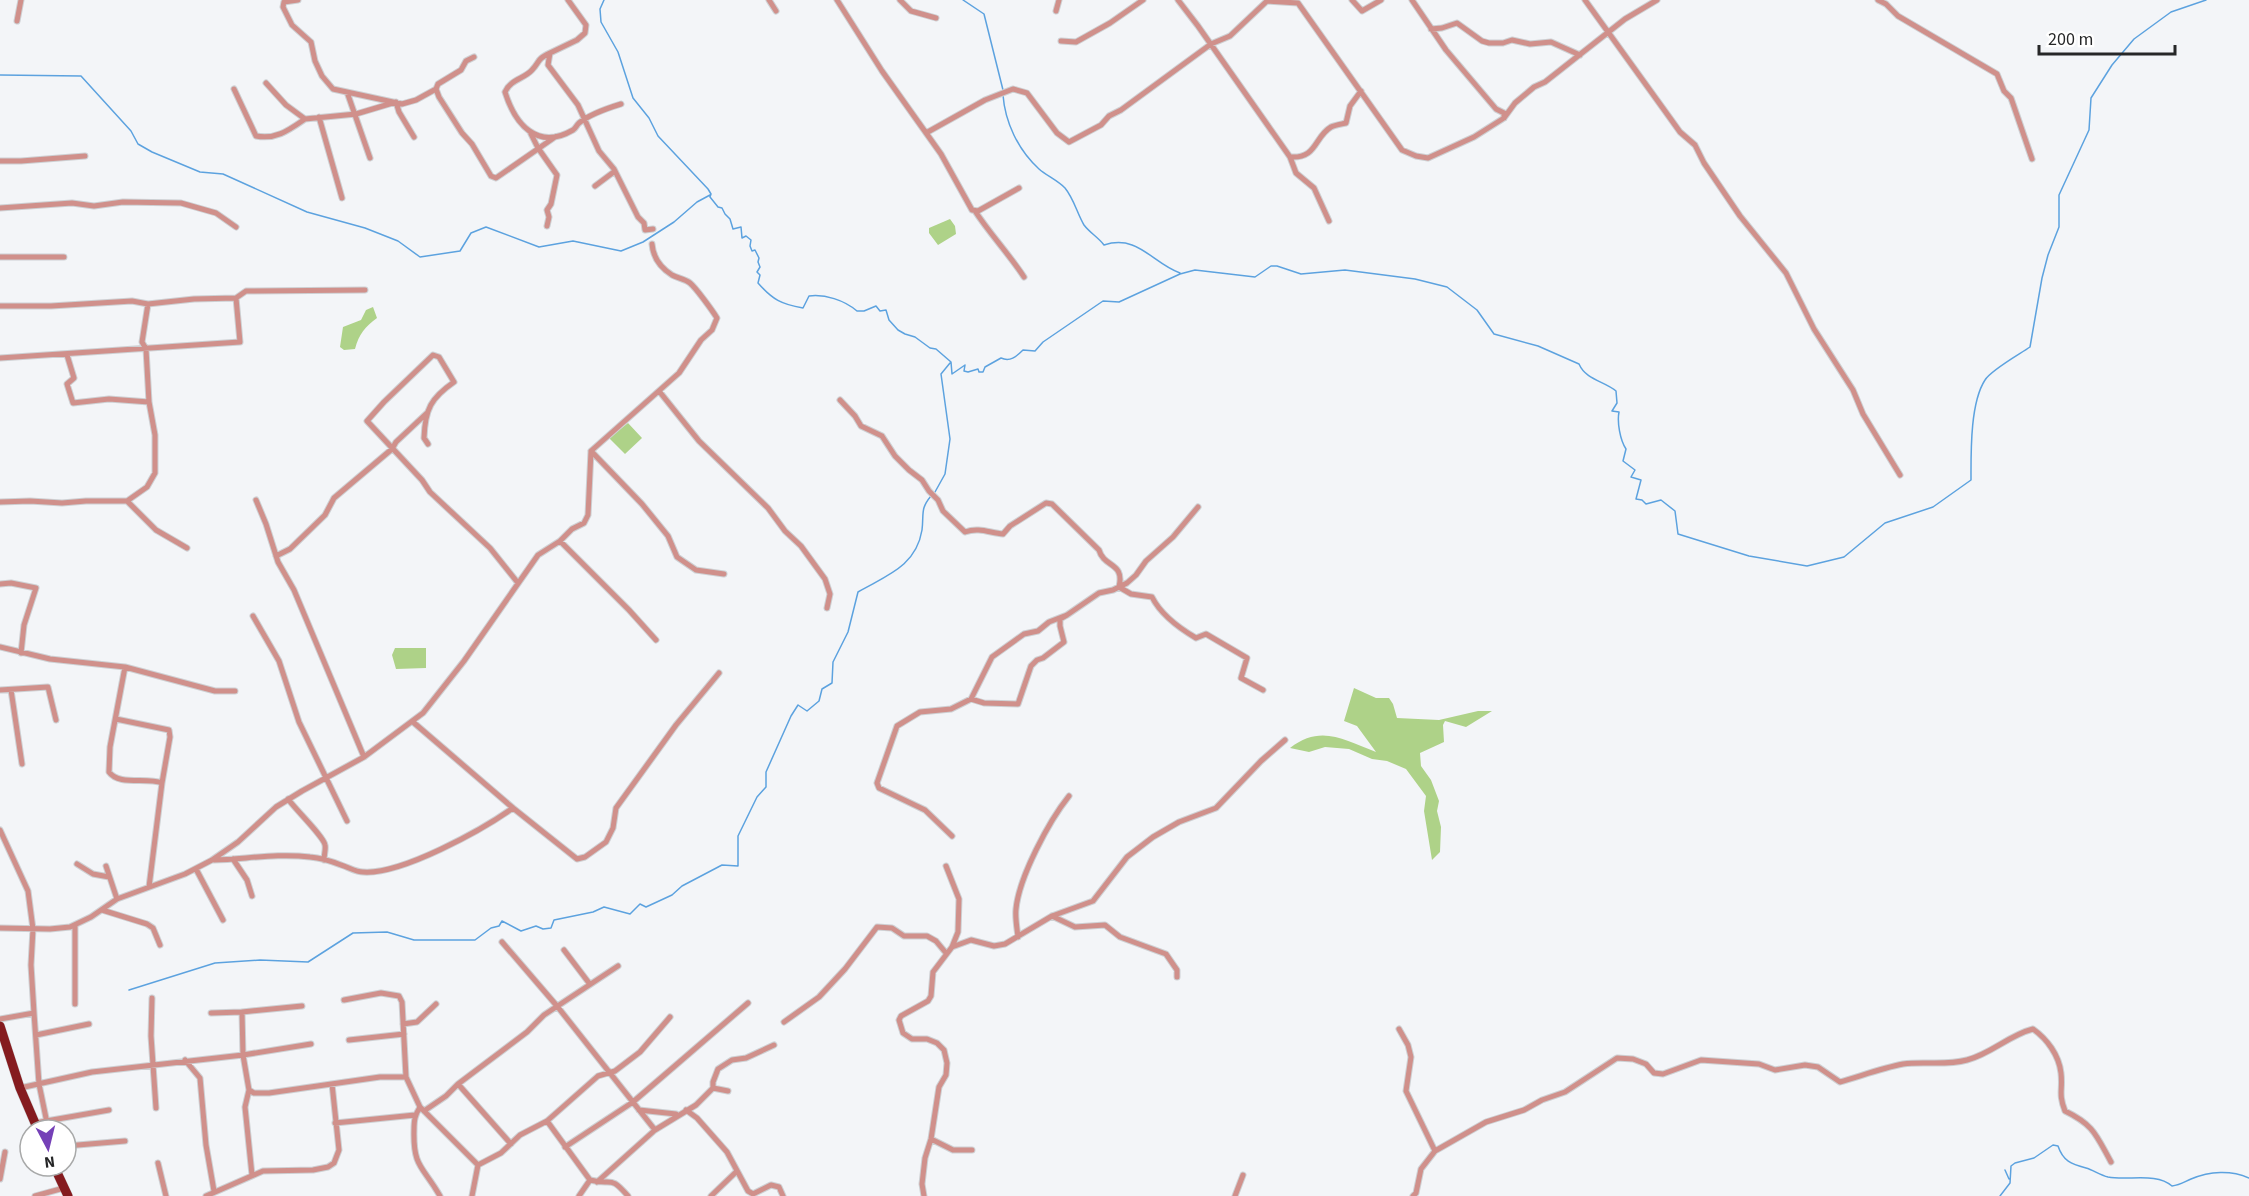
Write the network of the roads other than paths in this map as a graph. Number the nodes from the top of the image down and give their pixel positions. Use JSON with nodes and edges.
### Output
{"nodes":[{"id":1,"x":21,"y":0,"type":"edge"},
{"id":2,"x":298,"y":0,"type":"edge"},
{"id":3,"x":568,"y":0,"type":"edge"},
{"id":4,"x":769,"y":0,"type":"edge"},
{"id":5,"x":837,"y":0,"type":"edge"},
{"id":6,"x":900,"y":0,"type":"edge"},
{"id":7,"x":1059,"y":0,"type":"edge"},
{"id":8,"x":1143,"y":0,"type":"edge"},
{"id":9,"x":1178,"y":0,"type":"edge"},
{"id":10,"x":1352,"y":0,"type":"edge"},
{"id":11,"x":1381,"y":0,"type":"edge"},
{"id":12,"x":1412,"y":0,"type":"edge"},
{"id":13,"x":1585,"y":0,"type":"edge"},
{"id":14,"x":1656,"y":0,"type":"edge"},
{"id":15,"x":1878,"y":0,"type":"edge"},
{"id":16,"x":1268,"y":1,"type":"edge"},
{"id":17,"x":1299,"y":1,"type":"edge"},
{"id":18,"x":776,"y":11,"type":"dead end"},
{"id":19,"x":1056,"y":11,"type":"dead end"},
{"id":20,"x":936,"y":18,"type":"dead end"},
{"id":21,"x":17,"y":21,"type":"dead end"},
{"id":22,"x":1431,"y":29,"type":"junction"},
{"id":23,"x":1608,"y":34,"type":"junction"},
{"id":24,"x":1061,"y":41,"type":"dead end"},
{"id":25,"x":1211,"y":44,"type":"junction"},
{"id":26,"x":550,"y":53,"type":"junction"},
{"id":27,"x":1580,"y":56,"type":"junction"},
{"id":28,"x":474,"y":57,"type":"dead end"},
{"id":29,"x":266,"y":83,"type":"dead end"},
{"id":30,"x":234,"y":89,"type":"dead end"},
{"id":31,"x":436,"y":89,"type":"junction"},
{"id":32,"x":1361,"y":91,"type":"junction"},
{"id":33,"x":347,"y":92,"type":"junction"},
{"id":34,"x":396,"y":102,"type":"junction"},
{"id":35,"x":621,"y":104,"type":"dead end"},
{"id":36,"x":356,"y":114,"type":"junction"},
{"id":37,"x":319,"y":117,"type":"junction"},
{"id":38,"x":1504,"y":118,"type":"junction"},
{"id":39,"x":305,"y":119,"type":"junction"},
{"id":40,"x":585,"y":120,"type":"junction"},
{"id":41,"x":926,"y":133,"type":"junction"},
{"id":42,"x":531,"y":134,"type":"junction"},
{"id":43,"x":558,"y":135,"type":"junction"},
{"id":44,"x":414,"y":137,"type":"dead end"},
{"id":45,"x":538,"y":148,"type":"junction"},
{"id":46,"x":85,"y":156,"type":"dead end"},
{"id":47,"x":370,"y":158,"type":"dead end"},
{"id":48,"x":1290,"y":158,"type":"junction"},
{"id":49,"x":2032,"y":159,"type":"dead end"},
{"id":50,"x":0,"y":161,"type":"edge"},
{"id":51,"x":615,"y":171,"type":"junction"},
{"id":52,"x":595,"y":186,"type":"dead end"},
{"id":53,"x":1019,"y":188,"type":"dead end"},
{"id":54,"x":342,"y":198,"type":"dead end"},
{"id":55,"x":0,"y":208,"type":"edge"},
{"id":56,"x":975,"y":211,"type":"junction"},
{"id":57,"x":1329,"y":221,"type":"dead end"},
{"id":58,"x":547,"y":226,"type":"dead end"},
{"id":59,"x":236,"y":227,"type":"dead end"},
{"id":60,"x":653,"y":229,"type":"dead end"},
{"id":61,"x":652,"y":243,"type":"dead end"},
{"id":62,"x":0,"y":257,"type":"edge"},
{"id":63,"x":64,"y":257,"type":"dead end"},
{"id":64,"x":1024,"y":277,"type":"dead end"},
{"id":65,"x":365,"y":290,"type":"dead end"},
{"id":66,"x":236,"y":298,"type":"junction"},
{"id":67,"x":148,"y":304,"type":"junction"},
{"id":68,"x":0,"y":306,"type":"edge"},
{"id":69,"x":146,"y":349,"type":"junction"},
{"id":70,"x":67,"y":355,"type":"junction"},
{"id":71,"x":0,"y":358,"type":"edge"},
{"id":72,"x":659,"y":391,"type":"junction"},
{"id":73,"x":840,"y":400,"type":"dead end"},
{"id":74,"x":150,"y":402,"type":"junction"},
{"id":75,"x":427,"y":413,"type":"junction"},
{"id":76,"x":428,"y":444,"type":"dead end"},
{"id":77,"x":392,"y":449,"type":"junction"},
{"id":78,"x":591,"y":451,"type":"junction"},
{"id":79,"x":1900,"y":475,"type":"dead end"},
{"id":80,"x":256,"y":500,"type":"dead end"},
{"id":81,"x":127,"y":501,"type":"junction"},
{"id":82,"x":0,"y":502,"type":"edge"},
{"id":83,"x":1198,"y":507,"type":"dead end"},
{"id":84,"x":560,"y":541,"type":"junction"},
{"id":85,"x":187,"y":548,"type":"dead end"},
{"id":86,"x":276,"y":555,"type":"junction"},
{"id":87,"x":724,"y":574,"type":"dead end"},
{"id":88,"x":518,"y":583,"type":"junction"},
{"id":89,"x":0,"y":584,"type":"edge"},
{"id":90,"x":1119,"y":587,"type":"junction"},
{"id":91,"x":827,"y":608,"type":"dead end"},
{"id":92,"x":1067,"y":615,"type":"junction"},
{"id":93,"x":253,"y":616,"type":"dead end"},
{"id":94,"x":656,"y":640,"type":"dead end"},
{"id":95,"x":0,"y":647,"type":"edge"},
{"id":96,"x":21,"y":653,"type":"junction"},
{"id":97,"x":125,"y":667,"type":"junction"},
{"id":98,"x":719,"y":674,"type":"dead end"},
{"id":99,"x":0,"y":690,"type":"edge"},
{"id":100,"x":11,"y":690,"type":"junction"},
{"id":101,"x":1263,"y":690,"type":"dead end"},
{"id":102,"x":235,"y":691,"type":"dead end"},
{"id":103,"x":971,"y":699,"type":"junction"},
{"id":104,"x":116,"y":718,"type":"junction"},
{"id":105,"x":56,"y":720,"type":"dead end"},
{"id":106,"x":413,"y":722,"type":"junction"},
{"id":107,"x":1285,"y":740,"type":"dead end"},
{"id":108,"x":364,"y":757,"type":"junction"},
{"id":109,"x":22,"y":764,"type":"dead end"},
{"id":110,"x":328,"y":777,"type":"junction"},
{"id":111,"x":162,"y":783,"type":"junction"},
{"id":112,"x":1070,"y":796,"type":"dead end"},
{"id":113,"x":288,"y":799,"type":"junction"},
{"id":114,"x":513,"y":808,"type":"junction"},
{"id":115,"x":347,"y":821,"type":"dead end"},
{"id":116,"x":0,"y":830,"type":"edge"},
{"id":117,"x":952,"y":836,"type":"dead end"},
{"id":118,"x":233,"y":859,"type":"junction"},
{"id":119,"x":212,"y":860,"type":"junction"},
{"id":120,"x":324,"y":860,"type":"junction"},
{"id":121,"x":77,"y":864,"type":"dead end"},
{"id":122,"x":106,"y":866,"type":"dead end"},
{"id":123,"x":946,"y":866,"type":"dead end"},
{"id":124,"x":196,"y":869,"type":"junction"},
{"id":125,"x":109,"y":877,"type":"junction"},
{"id":126,"x":149,"y":887,"type":"junction"},
{"id":127,"x":252,"y":896,"type":"dead end"},
{"id":128,"x":117,"y":899,"type":"junction"},
{"id":129,"x":102,"y":910,"type":"junction"},
{"id":130,"x":1052,"y":916,"type":"junction"},
{"id":131,"x":223,"y":920,"type":"dead end"},
{"id":132,"x":75,"y":925,"type":"junction"},
{"id":133,"x":0,"y":928,"type":"edge"},
{"id":134,"x":33,"y":929,"type":"junction"},
{"id":135,"x":1018,"y":937,"type":"junction"},
{"id":136,"x":502,"y":942,"type":"dead end"},
{"id":137,"x":160,"y":945,"type":"dead end"},
{"id":138,"x":952,"y":947,"type":"junction"},
{"id":139,"x":564,"y":950,"type":"dead end"},
{"id":140,"x":946,"y":953,"type":"junction"},
{"id":141,"x":618,"y":966,"type":"dead end"},
{"id":142,"x":1177,"y":977,"type":"dead end"},
{"id":143,"x":590,"y":983,"type":"junction"},
{"id":144,"x":152,"y":998,"type":"dead end"},
{"id":145,"x":344,"y":1000,"type":"dead end"},
{"id":146,"x":748,"y":1003,"type":"dead end"},
{"id":147,"x":75,"y":1004,"type":"dead end"},
{"id":148,"x":436,"y":1004,"type":"dead end"},
{"id":149,"x":302,"y":1006,"type":"dead end"},
{"id":150,"x":557,"y":1006,"type":"junction"},
{"id":151,"x":242,"y":1012,"type":"junction"},
{"id":152,"x":34,"y":1013,"type":"junction"},
{"id":153,"x":210,"y":1013,"type":"dead end"},
{"id":154,"x":670,"y":1017,"type":"dead end"},
{"id":155,"x":0,"y":1019,"type":"edge"},
{"id":156,"x":784,"y":1022,"type":"dead end"},
{"id":157,"x":89,"y":1024,"type":"dead end"},
{"id":158,"x":404,"y":1024,"type":"junction"},
{"id":159,"x":0,"y":1026,"type":"edge"},
{"id":160,"x":1398,"y":1029,"type":"dead end"},
{"id":161,"x":404,"y":1034,"type":"junction"},
{"id":162,"x":36,"y":1035,"type":"junction"},
{"id":163,"x":349,"y":1040,"type":"dead end"},
{"id":164,"x":311,"y":1044,"type":"dead end"},
{"id":165,"x":774,"y":1045,"type":"dead end"},
{"id":166,"x":243,"y":1055,"type":"junction"},
{"id":167,"x":185,"y":1060,"type":"junction"},
{"id":168,"x":153,"y":1066,"type":"junction"},
{"id":169,"x":610,"y":1073,"type":"junction"},
{"id":170,"x":406,"y":1077,"type":"junction"},
{"id":171,"x":39,"y":1084,"type":"junction"},
{"id":172,"x":332,"y":1084,"type":"junction"},
{"id":173,"x":458,"y":1084,"type":"junction"},
{"id":174,"x":21,"y":1088,"type":"junction"},
{"id":175,"x":713,"y":1088,"type":"junction"},
{"id":176,"x":249,"y":1090,"type":"junction"},
{"id":177,"x":728,"y":1091,"type":"dead end"},
{"id":178,"x":633,"y":1102,"type":"junction"},
{"id":179,"x":156,"y":1107,"type":"dead end"},
{"id":180,"x":422,"y":1109,"type":"junction"},
{"id":181,"x":109,"y":1110,"type":"dead end"},
{"id":182,"x":639,"y":1110,"type":"junction"},
{"id":183,"x":686,"y":1110,"type":"junction"},
{"id":184,"x":677,"y":1114,"type":"junction"},
{"id":185,"x":415,"y":1115,"type":"junction"},
{"id":186,"x":33,"y":1118,"type":"edge"},
{"id":187,"x":45,"y":1118,"type":"edge"},
{"id":188,"x":62,"y":1118,"type":"edge"},
{"id":189,"x":547,"y":1121,"type":"junction"},
{"id":190,"x":335,"y":1123,"type":"junction"},
{"id":191,"x":654,"y":1130,"type":"junction"},
{"id":192,"x":931,"y":1139,"type":"junction"},
{"id":193,"x":125,"y":1141,"type":"dead end"},
{"id":194,"x":511,"y":1144,"type":"junction"},
{"id":195,"x":78,"y":1145,"type":"edge"},
{"id":196,"x":565,"y":1147,"type":"junction"},
{"id":197,"x":972,"y":1150,"type":"dead end"},
{"id":198,"x":1435,"y":1151,"type":"junction"},
{"id":199,"x":5,"y":1152,"type":"dead end"},
{"id":200,"x":2111,"y":1161,"type":"dead end"},
{"id":201,"x":158,"y":1163,"type":"dead end"},
{"id":202,"x":478,"y":1165,"type":"junction"},
{"id":203,"x":736,"y":1172,"type":"junction"},
{"id":204,"x":252,"y":1175,"type":"junction"},
{"id":205,"x":1243,"y":1175,"type":"dead end"},
{"id":206,"x":60,"y":1178,"type":"edge"},
{"id":207,"x":0,"y":1179,"type":"edge"},
{"id":208,"x":590,"y":1180,"type":"junction"},
{"id":209,"x":597,"y":1182,"type":"junction"},
{"id":210,"x":214,"y":1191,"type":"junction"},
{"id":211,"x":66,"y":1192,"type":"edge"},
{"id":212,"x":35,"y":1196,"type":"edge"},
{"id":213,"x":166,"y":1196,"type":"edge"},
{"id":214,"x":206,"y":1196,"type":"edge"},
{"id":215,"x":440,"y":1196,"type":"edge"},
{"id":216,"x":472,"y":1196,"type":"edge"},
{"id":217,"x":579,"y":1196,"type":"edge"},
{"id":218,"x":628,"y":1196,"type":"edge"},
{"id":219,"x":711,"y":1196,"type":"edge"},
{"id":220,"x":783,"y":1196,"type":"edge"},
{"id":221,"x":924,"y":1196,"type":"edge"},
{"id":222,"x":1235,"y":1196,"type":"edge"},
{"id":223,"x":1413,"y":1196,"type":"edge"}],
"edges":[{"from":1,"to":21,"type":"street"},
{"from":2,"to":33,"type":"street"},
{"from":3,"to":26,"type":"street"},
{"from":4,"to":18,"type":"street"},
{"from":5,"to":41,"type":"street"},
{"from":6,"to":20,"type":"street"},
{"from":7,"to":19,"type":"street"},
{"from":8,"to":24,"type":"street"},
{"from":9,"to":25,"type":"street"},
{"from":10,"to":11,"type":"street"},
{"from":12,"to":22,"type":"street"},
{"from":13,"to":23,"type":"street"},
{"from":14,"to":23,"type":"street"},
{"from":15,"to":49,"type":"street"},
{"from":16,"to":17,"type":"street"},
{"from":16,"to":25,"type":"street"},
{"from":17,"to":32,"type":"street"},
{"from":22,"to":27,"type":"street"},
{"from":22,"to":38,"type":"street"},
{"from":23,"to":27,"type":"street"},
{"from":23,"to":79,"type":"street"},
{"from":25,"to":41,"type":"street"},
{"from":25,"to":48,"type":"street"},
{"from":26,"to":40,"type":"street"},
{"from":26,"to":42,"type":"street"},
{"from":27,"to":38,"type":"street"},
{"from":28,"to":31,"type":"street"},
{"from":29,"to":39,"type":"street"},
{"from":30,"to":39,"type":"street"},
{"from":31,"to":34,"type":"street"},
{"from":31,"to":45,"type":"street"},
{"from":32,"to":38,"type":"street"},
{"from":32,"to":48,"type":"street"},
{"from":33,"to":34,"type":"street"},
{"from":33,"to":36,"type":"street"},
{"from":34,"to":36,"type":"street"},
{"from":34,"to":44,"type":"street"},
{"from":35,"to":40,"type":"street"},
{"from":36,"to":37,"type":"street"},
{"from":36,"to":47,"type":"street"},
{"from":37,"to":39,"type":"street"},
{"from":37,"to":54,"type":"street"},
{"from":40,"to":43,"type":"street"},
{"from":40,"to":51,"type":"street"},
{"from":41,"to":56,"type":"street"},
{"from":42,"to":43,"type":"street"},
{"from":42,"to":45,"type":"street"},
{"from":43,"to":45,"type":"street"},
{"from":45,"to":58,"type":"street"},
{"from":46,"to":50,"type":"street"},
{"from":48,"to":57,"type":"street"},
{"from":51,"to":52,"type":"street"},
{"from":51,"to":60,"type":"street"},
{"from":53,"to":56,"type":"street"},
{"from":55,"to":59,"type":"street"},
{"from":56,"to":64,"type":"street"},
{"from":61,"to":72,"type":"street"},
{"from":62,"to":63,"type":"street"},
{"from":65,"to":66,"type":"street"},
{"from":66,"to":67,"type":"street"},
{"from":66,"to":69,"type":"street"},
{"from":67,"to":68,"type":"street"},
{"from":67,"to":69,"type":"street"},
{"from":69,"to":70,"type":"street"},
{"from":69,"to":74,"type":"street"},
{"from":70,"to":71,"type":"street"},
{"from":70,"to":74,"type":"street"},
{"from":72,"to":78,"type":"street"},
{"from":72,"to":91,"type":"street"},
{"from":73,"to":90,"type":"street"},
{"from":74,"to":81,"type":"street"},
{"from":75,"to":76,"type":"street"},
{"from":75,"to":77,"type":"street"},
{"from":75,"to":77,"type":"street"},
{"from":77,"to":86,"type":"street"},
{"from":77,"to":88,"type":"street"},
{"from":78,"to":84,"type":"street"},
{"from":78,"to":87,"type":"street"},
{"from":80,"to":86,"type":"street"},
{"from":81,"to":82,"type":"street"},
{"from":81,"to":85,"type":"street"},
{"from":83,"to":90,"type":"street"},
{"from":84,"to":88,"type":"street"},
{"from":84,"to":94,"type":"street"},
{"from":86,"to":108,"type":"street"},
{"from":88,"to":106,"type":"street"},
{"from":89,"to":96,"type":"street"},
{"from":90,"to":92,"type":"street"},
{"from":90,"to":101,"type":"street"},
{"from":92,"to":103,"type":"street"},
{"from":92,"to":103,"type":"street"},
{"from":93,"to":110,"type":"street"},
{"from":95,"to":96,"type":"street"},
{"from":96,"to":97,"type":"street"},
{"from":97,"to":102,"type":"street"},
{"from":97,"to":104,"type":"street"},
{"from":98,"to":114,"type":"street"},
{"from":99,"to":100,"type":"street"},
{"from":100,"to":105,"type":"street"},
{"from":100,"to":109,"type":"street"},
{"from":103,"to":117,"type":"street"},
{"from":104,"to":111,"type":"street"},
{"from":104,"to":111,"type":"street"},
{"from":106,"to":108,"type":"street"},
{"from":106,"to":114,"type":"street"},
{"from":107,"to":130,"type":"street"},
{"from":108,"to":110,"type":"street"},
{"from":110,"to":113,"type":"street"},
{"from":110,"to":115,"type":"street"},
{"from":111,"to":126,"type":"street"},
{"from":112,"to":135,"type":"street"},
{"from":113,"to":119,"type":"street"},
{"from":113,"to":120,"type":"street"},
{"from":114,"to":120,"type":"street"},
{"from":116,"to":134,"type":"street"},
{"from":118,"to":119,"type":"street"},
{"from":118,"to":120,"type":"street"},
{"from":118,"to":127,"type":"street"},
{"from":119,"to":124,"type":"street"},
{"from":121,"to":125,"type":"street"},
{"from":122,"to":125,"type":"street"},
{"from":123,"to":138,"type":"street"},
{"from":124,"to":126,"type":"street"},
{"from":124,"to":131,"type":"street"},
{"from":125,"to":128,"type":"street"},
{"from":126,"to":128,"type":"street"},
{"from":128,"to":129,"type":"street"},
{"from":129,"to":132,"type":"street"},
{"from":129,"to":137,"type":"street"},
{"from":130,"to":135,"type":"street"},
{"from":130,"to":142,"type":"street"},
{"from":132,"to":134,"type":"street"},
{"from":132,"to":147,"type":"street"},
{"from":133,"to":134,"type":"street"},
{"from":134,"to":152,"type":"street"},
{"from":135,"to":138,"type":"street"},
{"from":136,"to":150,"type":"street"},
{"from":138,"to":140,"type":"street"},
{"from":139,"to":143,"type":"street"},
{"from":140,"to":156,"type":"street"},
{"from":140,"to":192,"type":"street"},
{"from":141,"to":143,"type":"street"},
{"from":143,"to":150,"type":"street"},
{"from":144,"to":168,"type":"street"},
{"from":145,"to":158,"type":"street"},
{"from":146,"to":178,"type":"street"},
{"from":148,"to":158,"type":"street"},
{"from":149,"to":151,"type":"street"},
{"from":150,"to":169,"type":"street"},
{"from":150,"to":173,"type":"street"},
{"from":151,"to":153,"type":"street"},
{"from":151,"to":166,"type":"street"},
{"from":152,"to":155,"type":"street"},
{"from":152,"to":162,"type":"street"},
{"from":154,"to":169,"type":"street"},
{"from":157,"to":162,"type":"street"},
{"from":158,"to":161,"type":"street"},
{"from":159,"to":174,"type":"highway"},
{"from":160,"to":198,"type":"street"},
{"from":161,"to":163,"type":"street"},
{"from":161,"to":170,"type":"street"},
{"from":162,"to":171,"type":"street"},
{"from":164,"to":166,"type":"street"},
{"from":165,"to":175,"type":"street"},
{"from":166,"to":167,"type":"street"},
{"from":166,"to":176,"type":"street"},
{"from":167,"to":168,"type":"street"},
{"from":167,"to":210,"type":"street"},
{"from":168,"to":171,"type":"street"},
{"from":168,"to":179,"type":"street"},
{"from":169,"to":178,"type":"street"},
{"from":169,"to":189,"type":"street"},
{"from":170,"to":172,"type":"street"},
{"from":170,"to":180,"type":"street"},
{"from":171,"to":174,"type":"street"},
{"from":171,"to":187,"type":"street"},
{"from":172,"to":176,"type":"street"},
{"from":172,"to":190,"type":"street"},
{"from":173,"to":180,"type":"street"},
{"from":173,"to":194,"type":"street"},
{"from":174,"to":186,"type":"highway"},
{"from":175,"to":177,"type":"street"},
{"from":175,"to":183,"type":"street"},
{"from":176,"to":204,"type":"street"},
{"from":178,"to":182,"type":"street"},
{"from":178,"to":196,"type":"street"},
{"from":180,"to":185,"type":"street"},
{"from":180,"to":202,"type":"street"},
{"from":181,"to":188,"type":"street"},
{"from":182,"to":184,"type":"street"},
{"from":182,"to":191,"type":"street"},
{"from":183,"to":184,"type":"street"},
{"from":183,"to":203,"type":"street"},
{"from":184,"to":191,"type":"street"},
{"from":185,"to":190,"type":"street"},
{"from":185,"to":215,"type":"street"},
{"from":189,"to":194,"type":"street"},
{"from":189,"to":196,"type":"street"},
{"from":190,"to":204,"type":"street"},
{"from":191,"to":209,"type":"street"},
{"from":192,"to":197,"type":"street"},
{"from":192,"to":221,"type":"street"},
{"from":193,"to":195,"type":"street"},
{"from":194,"to":202,"type":"street"},
{"from":196,"to":208,"type":"street"},
{"from":198,"to":200,"type":"street"},
{"from":198,"to":223,"type":"street"},
{"from":199,"to":207,"type":"street"},
{"from":201,"to":213,"type":"street"},
{"from":202,"to":216,"type":"street"},
{"from":203,"to":219,"type":"street"},
{"from":203,"to":220,"type":"street"},
{"from":204,"to":210,"type":"street"},
{"from":205,"to":222,"type":"street"},
{"from":206,"to":211,"type":"highway"},
{"from":208,"to":209,"type":"street"},
{"from":208,"to":217,"type":"street"},
{"from":209,"to":218,"type":"street"},
{"from":210,"to":214,"type":"street"},
{"from":211,"to":212,"type":"street"}]}
